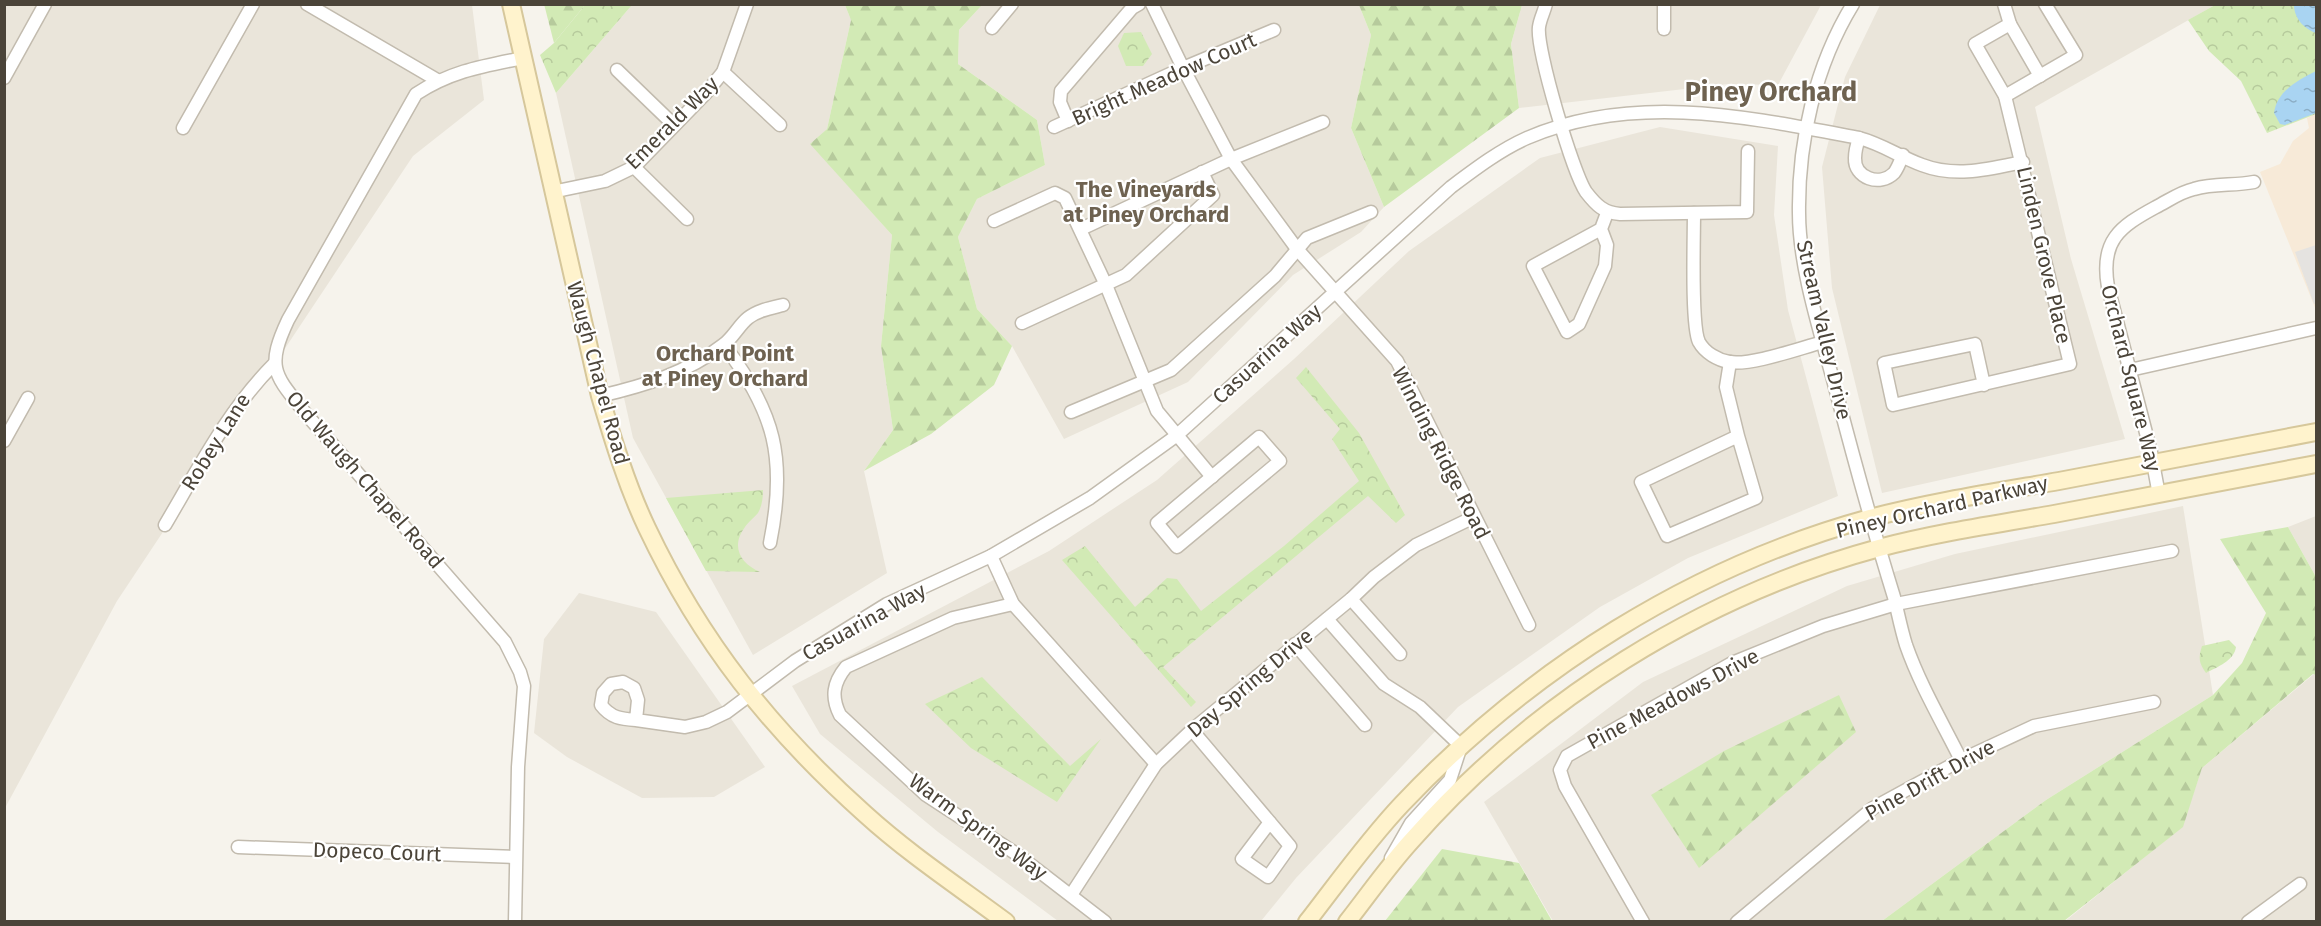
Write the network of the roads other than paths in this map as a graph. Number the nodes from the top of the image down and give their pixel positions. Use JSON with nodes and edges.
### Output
{"nodes":[{"id":1,"x":45,"y":4,"type":"edge"},
{"id":2,"x":253,"y":4,"type":"edge"},
{"id":3,"x":307,"y":4,"type":"edge"},
{"id":4,"x":511,"y":4,"type":"edge"},
{"id":5,"x":747,"y":4,"type":"edge"},
{"id":6,"x":1012,"y":4,"type":"edge"},
{"id":7,"x":1139,"y":4,"type":"edge"},
{"id":8,"x":1152,"y":4,"type":"edge"},
{"id":9,"x":1546,"y":4,"type":"edge"},
{"id":10,"x":1664,"y":4,"type":"edge"},
{"id":11,"x":1853,"y":4,"type":"edge"},
{"id":12,"x":2004,"y":4,"type":"edge"},
{"id":13,"x":2045,"y":4,"type":"edge"},
{"id":14,"x":2010,"y":24,"type":"junction"},
{"id":15,"x":993,"y":28,"type":"dead end"},
{"id":16,"x":1664,"y":29,"type":"dead end"},
{"id":17,"x":1274,"y":30,"type":"dead end"},
{"id":18,"x":523,"y":58,"type":"junction"},
{"id":19,"x":8,"y":62,"type":"edge"},
{"id":20,"x":1183,"y":68,"type":"junction"},
{"id":21,"x":617,"y":70,"type":"dead end"},
{"id":22,"x":723,"y":72,"type":"junction"},
{"id":23,"x":2040,"y":76,"type":"junction"},
{"id":24,"x":4,"y":78,"type":"edge"},
{"id":25,"x":437,"y":80,"type":"junction"},
{"id":26,"x":2005,"y":96,"type":"junction"},
{"id":27,"x":1068,"y":121,"type":"junction"},
{"id":28,"x":1323,"y":122,"type":"dead end"},
{"id":29,"x":674,"y":125,"type":"junction"},
{"id":30,"x":780,"y":125,"type":"dead end"},
{"id":31,"x":1561,"y":126,"type":"junction"},
{"id":32,"x":1054,"y":127,"type":"dead end"},
{"id":33,"x":183,"y":128,"type":"dead end"},
{"id":34,"x":1806,"y":128,"type":"junction"},
{"id":35,"x":1859,"y":138,"type":"junction"},
{"id":36,"x":1748,"y":151,"type":"dead end"},
{"id":37,"x":1903,"y":155,"type":"junction"},
{"id":38,"x":1232,"y":159,"type":"junction"},
{"id":39,"x":2023,"y":162,"type":"junction"},
{"id":40,"x":634,"y":167,"type":"junction"},
{"id":41,"x":1202,"y":172,"type":"junction"},
{"id":42,"x":2254,"y":182,"type":"dead end"},
{"id":43,"x":552,"y":192,"type":"junction"},
{"id":44,"x":1371,"y":212,"type":"dead end"},
{"id":45,"x":1607,"y":213,"type":"junction"},
{"id":46,"x":1694,"y":213,"type":"junction"},
{"id":47,"x":687,"y":219,"type":"dead end"},
{"id":48,"x":994,"y":221,"type":"dead end"},
{"id":49,"x":1601,"y":228,"type":"junction"},
{"id":50,"x":1081,"y":230,"type":"junction"},
{"id":51,"x":1297,"y":249,"type":"junction"},
{"id":52,"x":1106,"y":285,"type":"junction"},
{"id":53,"x":1336,"y":293,"type":"junction"},
{"id":54,"x":783,"y":305,"type":"dead end"},
{"id":55,"x":1022,"y":323,"type":"dead end"},
{"id":56,"x":2316,"y":328,"type":"edge"},
{"id":57,"x":1823,"y":342,"type":"junction"},
{"id":58,"x":724,"y":345,"type":"junction"},
{"id":59,"x":1730,"y":362,"type":"junction"},
{"id":60,"x":274,"y":363,"type":"junction"},
{"id":61,"x":2130,"y":370,"type":"junction"},
{"id":62,"x":1146,"y":380,"type":"junction"},
{"id":63,"x":1984,"y":385,"type":"junction"},
{"id":64,"x":600,"y":396,"type":"junction"},
{"id":65,"x":28,"y":398,"type":"dead end"},
{"id":66,"x":1071,"y":412,"type":"dead end"},
{"id":67,"x":2316,"y":432,"type":"edge"},
{"id":68,"x":1176,"y":436,"type":"junction"},
{"id":69,"x":1738,"y":436,"type":"junction"},
{"id":70,"x":4,"y":441,"type":"edge"},
{"id":71,"x":2154,"y":463,"type":"junction"},
{"id":72,"x":2316,"y":464,"type":"edge"},
{"id":73,"x":1212,"y":477,"type":"junction"},
{"id":74,"x":2159,"y":495,"type":"junction"},
{"id":75,"x":1474,"y":517,"type":"junction"},
{"id":76,"x":1870,"y":518,"type":"junction"},
{"id":77,"x":165,"y":525,"type":"dead end"},
{"id":78,"x":770,"y":543,"type":"dead end"},
{"id":79,"x":1879,"y":548,"type":"junction"},
{"id":80,"x":2172,"y":551,"type":"dead end"},
{"id":81,"x":991,"y":556,"type":"junction"},
{"id":82,"x":1351,"y":599,"type":"junction"},
{"id":83,"x":1013,"y":604,"type":"junction"},
{"id":84,"x":1896,"y":604,"type":"junction"},
{"id":85,"x":1327,"y":619,"type":"junction"},
{"id":86,"x":1529,"y":625,"type":"dead end"},
{"id":87,"x":1295,"y":644,"type":"junction"},
{"id":88,"x":1400,"y":654,"type":"dead end"},
{"id":89,"x":749,"y":696,"type":"junction"},
{"id":90,"x":2154,"y":702,"type":"dead end"},
{"id":91,"x":636,"y":720,"type":"dead end"},
{"id":92,"x":1365,"y":725,"type":"dead end"},
{"id":93,"x":1192,"y":730,"type":"junction"},
{"id":94,"x":1461,"y":746,"type":"junction"},
{"id":95,"x":1961,"y":760,"type":"junction"},
{"id":96,"x":1156,"y":764,"type":"junction"},
{"id":97,"x":1270,"y":822,"type":"dead end"},
{"id":98,"x":238,"y":847,"type":"dead end"},
{"id":99,"x":515,"y":857,"type":"junction"},
{"id":100,"x":1385,"y":872,"type":"junction"},
{"id":101,"x":2300,"y":884,"type":"dead end"},
{"id":102,"x":1071,"y":895,"type":"junction"},
{"id":103,"x":514,"y":921,"type":"edge"},
{"id":104,"x":1006,"y":921,"type":"edge"},
{"id":105,"x":1105,"y":921,"type":"edge"},
{"id":106,"x":1307,"y":921,"type":"edge"},
{"id":107,"x":1347,"y":921,"type":"edge"},
{"id":108,"x":1643,"y":921,"type":"edge"},
{"id":109,"x":1737,"y":921,"type":"edge"},
{"id":110,"x":2248,"y":921,"type":"edge"}],
"edges":[{"from":1,"to":19,"type":"street"},
{"from":2,"to":33,"type":"street"},
{"from":3,"to":25,"type":"street"},
{"from":4,"to":18,"type":"street","name":"Waugh Chapel Road"},
{"from":5,"to":22,"type":"street","name":"Emerald Way"},
{"from":6,"to":15,"type":"street"},
{"from":7,"to":27,"type":"street"},
{"from":8,"to":20,"type":"street","name":"Winding Ridge Road"},
{"from":9,"to":31,"type":"street"},
{"from":10,"to":16,"type":"street"},
{"from":11,"to":34,"type":"street","name":"Stream Valley Drive"},
{"from":12,"to":14,"type":"street"},
{"from":13,"to":23,"type":"street"},
{"from":14,"to":23,"type":"street"},
{"from":14,"to":26,"type":"street","name":"Linden Grove Place"},
{"from":17,"to":20,"type":"street","name":"Bright Meadow Court"},
{"from":18,"to":25,"type":"street"},
{"from":18,"to":43,"type":"street","name":"Waugh Chapel Road"},
{"from":19,"to":24,"type":"street"},
{"from":20,"to":27,"type":"street","name":"Bright Meadow Court"},
{"from":20,"to":38,"type":"street","name":"Winding Ridge Road"},
{"from":21,"to":29,"type":"street"},
{"from":22,"to":29,"type":"street","name":"Emerald Way"},
{"from":22,"to":30,"type":"street"},
{"from":23,"to":26,"type":"street"},
{"from":25,"to":60,"type":"street"},
{"from":26,"to":39,"type":"street","name":"Linden Grove Place"},
{"from":27,"to":32,"type":"street","name":"Bright Meadow Court"},
{"from":28,"to":38,"type":"street"},
{"from":29,"to":40,"type":"street","name":"Emerald Way"},
{"from":31,"to":34,"type":"street","name":"Casuarina Way"},
{"from":31,"to":45,"type":"street"},
{"from":31,"to":53,"type":"street","name":"Casuarina Way"},
{"from":34,"to":35,"type":"street","name":"Casuarina Way"},
{"from":34,"to":57,"type":"street","name":"Stream Valley Drive"},
{"from":35,"to":37,"type":"street"},
{"from":35,"to":37,"type":"street"},
{"from":36,"to":46,"type":"street"},
{"from":37,"to":39,"type":"street"},
{"from":38,"to":41,"type":"street"},
{"from":38,"to":51,"type":"street","name":"Winding Ridge Road"},
{"from":39,"to":63,"type":"street","name":"Linden Grove Place"},
{"from":40,"to":43,"type":"street","name":"Emerald Way"},
{"from":40,"to":47,"type":"street"},
{"from":41,"to":50,"type":"street"},
{"from":41,"to":52,"type":"street"},
{"from":42,"to":61,"type":"street","name":"Orchard Square Way"},
{"from":43,"to":64,"type":"street","name":"Waugh Chapel Road"},
{"from":44,"to":51,"type":"street"},
{"from":45,"to":46,"type":"street"},
{"from":45,"to":49,"type":"street"},
{"from":46,"to":59,"type":"street"},
{"from":48,"to":50,"type":"street"},
{"from":49,"to":49,"type":"street"},
{"from":50,"to":52,"type":"street"},
{"from":51,"to":53,"type":"street","name":"Winding Ridge Road"},
{"from":51,"to":62,"type":"street"},
{"from":52,"to":55,"type":"street"},
{"from":52,"to":62,"type":"street"},
{"from":53,"to":68,"type":"street","name":"Casuarina Way"},
{"from":53,"to":75,"type":"street","name":"Winding Ridge Road"},
{"from":54,"to":58,"type":"street"},
{"from":56,"to":61,"type":"street"},
{"from":57,"to":59,"type":"street"},
{"from":57,"to":76,"type":"street","name":"Stream Valley Drive"},
{"from":58,"to":64,"type":"street"},
{"from":58,"to":78,"type":"street"},
{"from":59,"to":69,"type":"street"},
{"from":60,"to":77,"type":"street","name":"Robey Lane"},
{"from":60,"to":99,"type":"street","name":"Old Waugh Chapel Road"},
{"from":61,"to":71,"type":"street","name":"Orchard Square Way"},
{"from":62,"to":66,"type":"street"},
{"from":62,"to":68,"type":"street"},
{"from":63,"to":63,"type":"street","name":"Linden Grove Place"},
{"from":64,"to":89,"type":"street","name":"Waugh Chapel Road"},
{"from":65,"to":70,"type":"street"},
{"from":67,"to":71,"type":"street","name":"Piney Orchard Parkway"},
{"from":68,"to":73,"type":"street"},
{"from":68,"to":81,"type":"street","name":"Casuarina Way"},
{"from":69,"to":69,"type":"street"},
{"from":71,"to":74,"type":"street","name":"Orchard Square Way"},
{"from":71,"to":76,"type":"street","name":"Piney Orchard Parkway"},
{"from":72,"to":74,"type":"street","name":"Piney Orchard Parkway"},
{"from":73,"to":73,"type":"street"},
{"from":74,"to":79,"type":"street","name":"Piney Orchard Parkway"},
{"from":75,"to":82,"type":"street","name":"Day Spring Drive"},
{"from":75,"to":86,"type":"street","name":"Winding Ridge Road"},
{"from":76,"to":79,"type":"street","name":"Stream Valley Drive"},
{"from":76,"to":94,"type":"street","name":"Piney Orchard Parkway"},
{"from":79,"to":84,"type":"street","name":"Stream Valley Drive"},
{"from":79,"to":100,"type":"street","name":"Piney Orchard Parkway"},
{"from":80,"to":84,"type":"street","name":"Pine Meadows Drive"},
{"from":81,"to":83,"type":"street"},
{"from":81,"to":89,"type":"street","name":"Casuarina Way"},
{"from":82,"to":85,"type":"street","name":"Day Spring Drive"},
{"from":82,"to":88,"type":"street"},
{"from":83,"to":96,"type":"street"},
{"from":83,"to":102,"type":"street","name":"Warm Spring Way"},
{"from":84,"to":95,"type":"street","name":"Stream Valley Drive"},
{"from":84,"to":108,"type":"street","name":"Pine Meadows Drive"},
{"from":85,"to":87,"type":"street","name":"Day Spring Drive"},
{"from":85,"to":94,"type":"street"},
{"from":87,"to":92,"type":"street"},
{"from":87,"to":93,"type":"street","name":"Day Spring Drive"},
{"from":89,"to":91,"type":"street","name":"Casuarina Way"},
{"from":89,"to":104,"type":"street","name":"Waugh Chapel Road"},
{"from":90,"to":95,"type":"street","name":"Pine Drift Drive"},
{"from":93,"to":96,"type":"street","name":"Day Spring Drive"},
{"from":93,"to":97,"type":"street"},
{"from":94,"to":100,"type":"street"},
{"from":94,"to":106,"type":"street","name":"Piney Orchard Parkway"},
{"from":95,"to":109,"type":"street","name":"Pine Drift Drive"},
{"from":96,"to":102,"type":"street","name":"Day Spring Drive"},
{"from":98,"to":99,"type":"street","name":"Dopeco Court"},
{"from":99,"to":103,"type":"street","name":"Old Waugh Chapel Road"},
{"from":100,"to":107,"type":"street","name":"Piney Orchard Parkway"},
{"from":101,"to":110,"type":"street"},
{"from":102,"to":105,"type":"street","name":"Warm Spring Way"}]}
